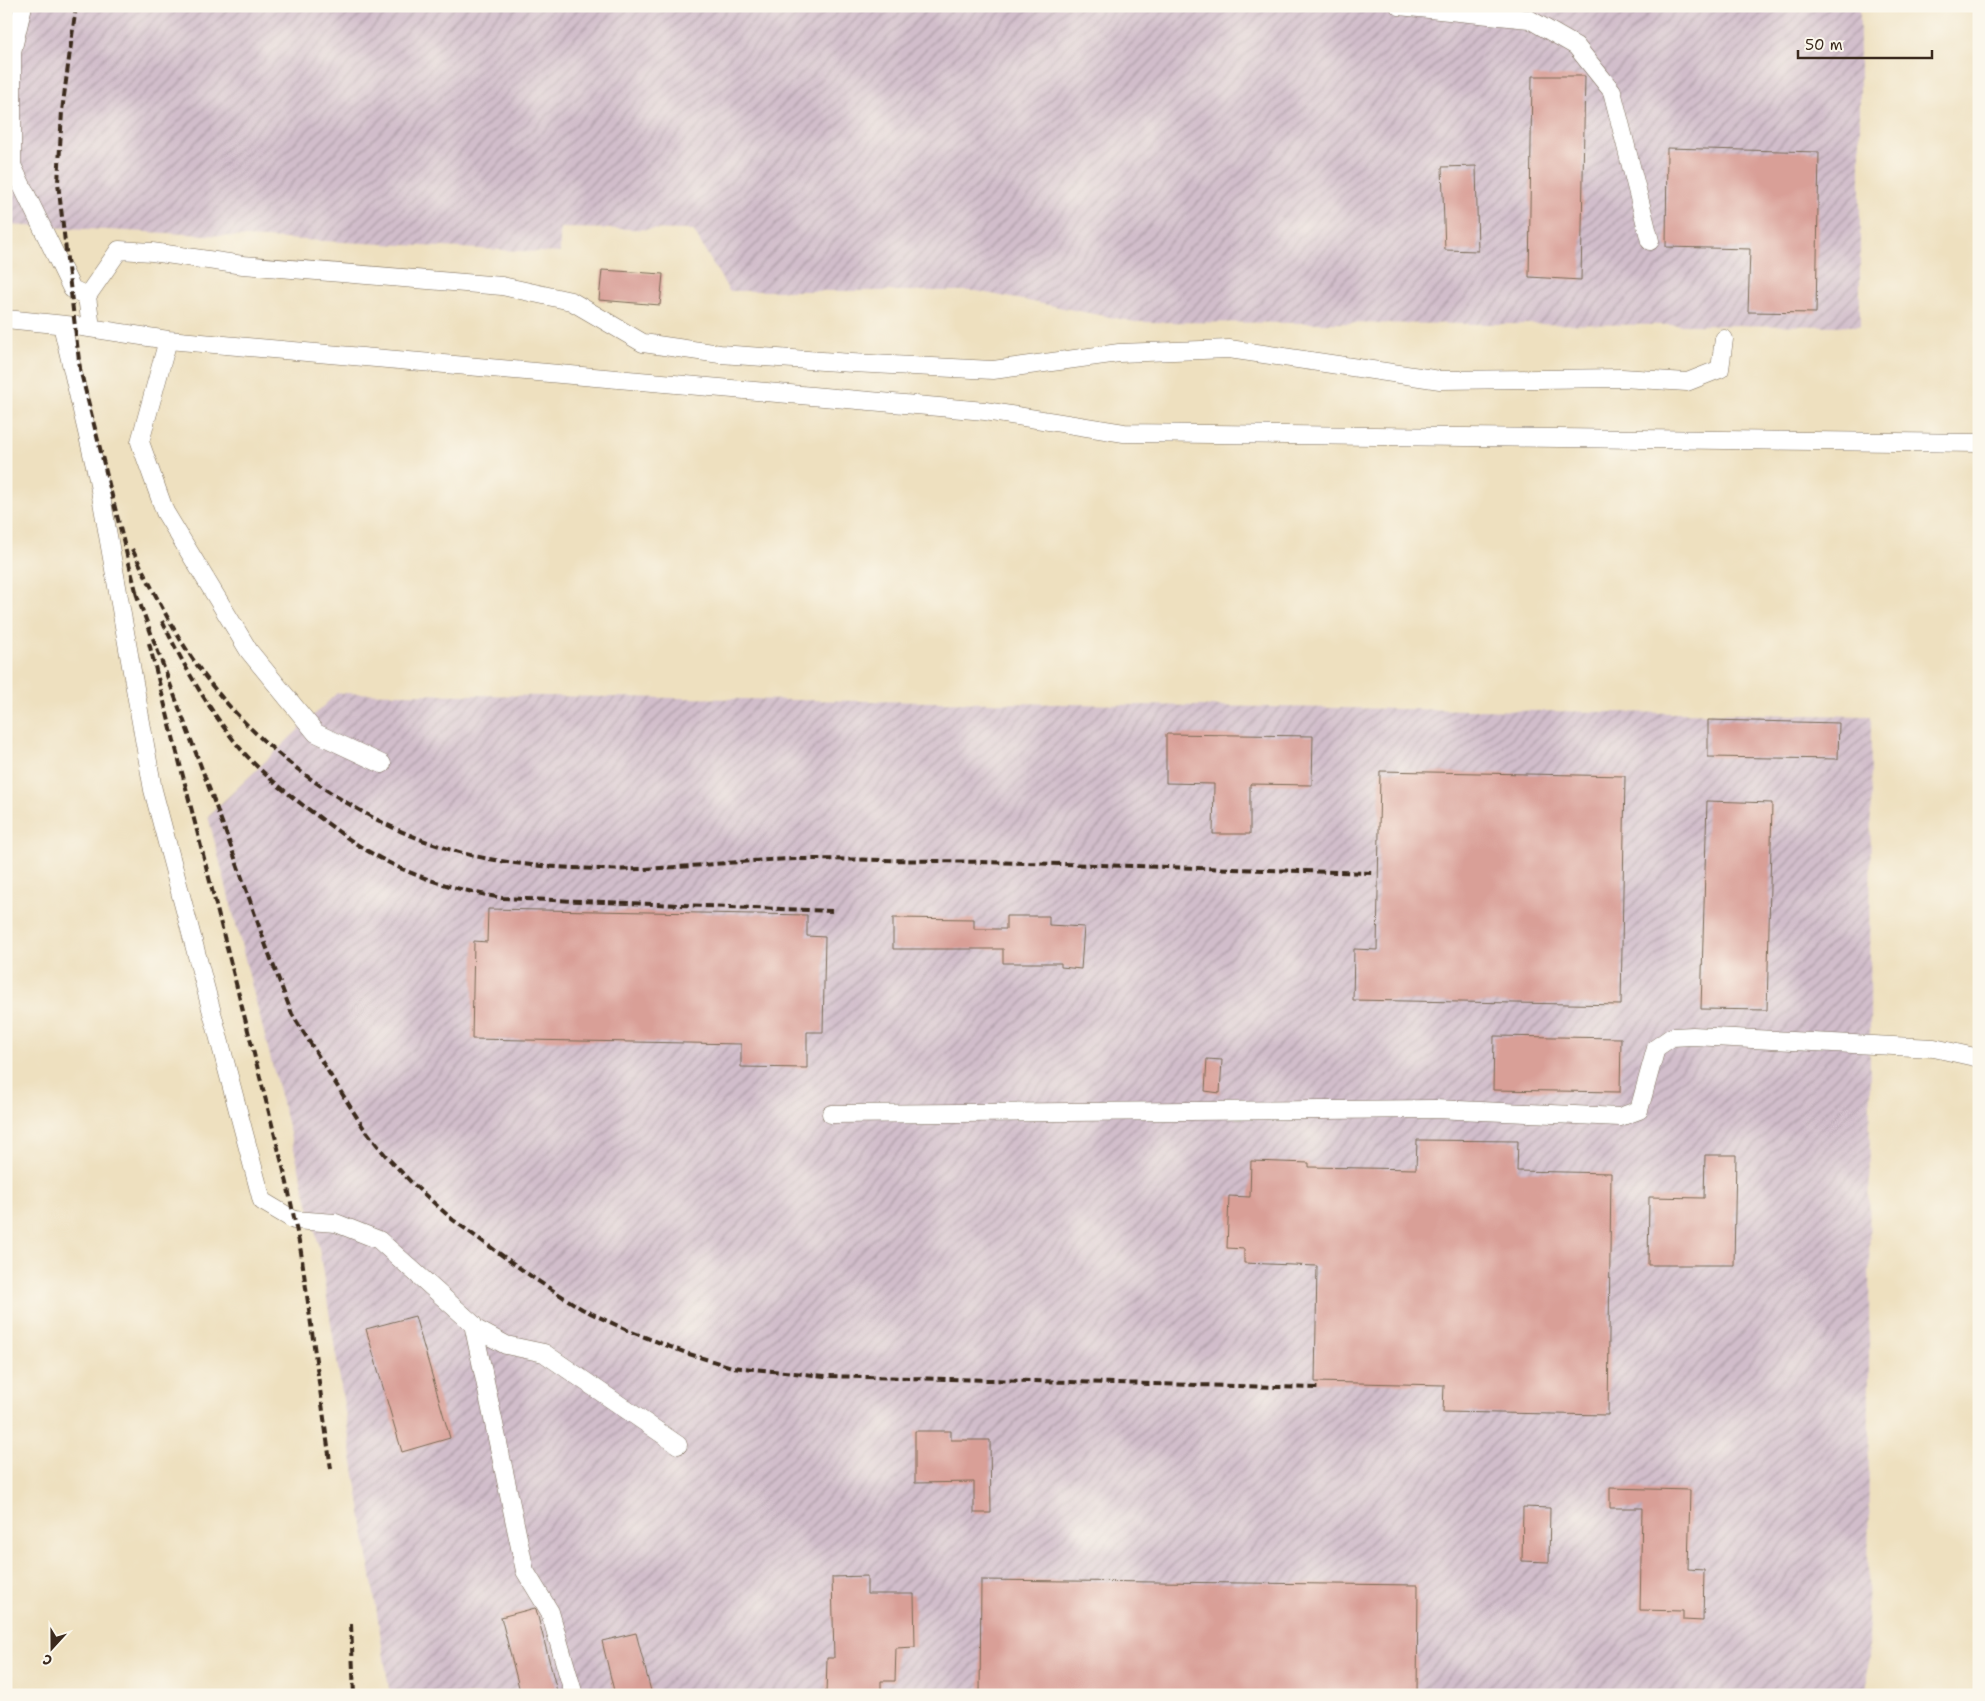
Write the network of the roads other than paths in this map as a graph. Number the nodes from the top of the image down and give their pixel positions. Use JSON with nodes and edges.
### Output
{"nodes":[{"id":1,"x":23,"y":6,"type":"edge"},
{"id":2,"x":1399,"y":6,"type":"edge"},
{"id":3,"x":1450,"y":8,"type":"edge"},
{"id":4,"x":9,"y":160,"type":"edge"},
{"id":5,"x":1650,"y":241,"type":"dead end"},
{"id":6,"x":87,"y":296,"type":"junction"},
{"id":7,"x":6,"y":319,"type":"edge"},
{"id":8,"x":62,"y":324,"type":"junction"},
{"id":9,"x":91,"y":328,"type":"junction"},
{"id":10,"x":1724,"y":339,"type":"dead end"},
{"id":11,"x":168,"y":340,"type":"junction"},
{"id":12,"x":1979,"y":443,"type":"edge"},
{"id":13,"x":382,"y":764,"type":"dead end"},
{"id":14,"x":1979,"y":1058,"type":"edge"},
{"id":15,"x":831,"y":1114,"type":"dead end"},
{"id":16,"x":474,"y":1328,"type":"junction"},
{"id":17,"x":678,"y":1445,"type":"dead end"},
{"id":18,"x":574,"y":1695,"type":"edge"}],
"edges":[{"from":1,"to":4,"type":"lane"},
{"from":2,"to":3,"type":"lane"},
{"from":3,"to":5,"type":"lane"},
{"from":4,"to":6,"type":"lane"},
{"from":6,"to":9,"type":"lane"},
{"from":6,"to":10,"type":"lane"},
{"from":7,"to":8,"type":"lane"},
{"from":8,"to":9,"type":"lane"},
{"from":8,"to":16,"type":"lane"},
{"from":9,"to":11,"type":"lane"},
{"from":11,"to":12,"type":"lane"},
{"from":11,"to":13,"type":"lane"},
{"from":14,"to":15,"type":"lane"},
{"from":16,"to":17,"type":"lane"},
{"from":16,"to":18,"type":"lane"}]}
